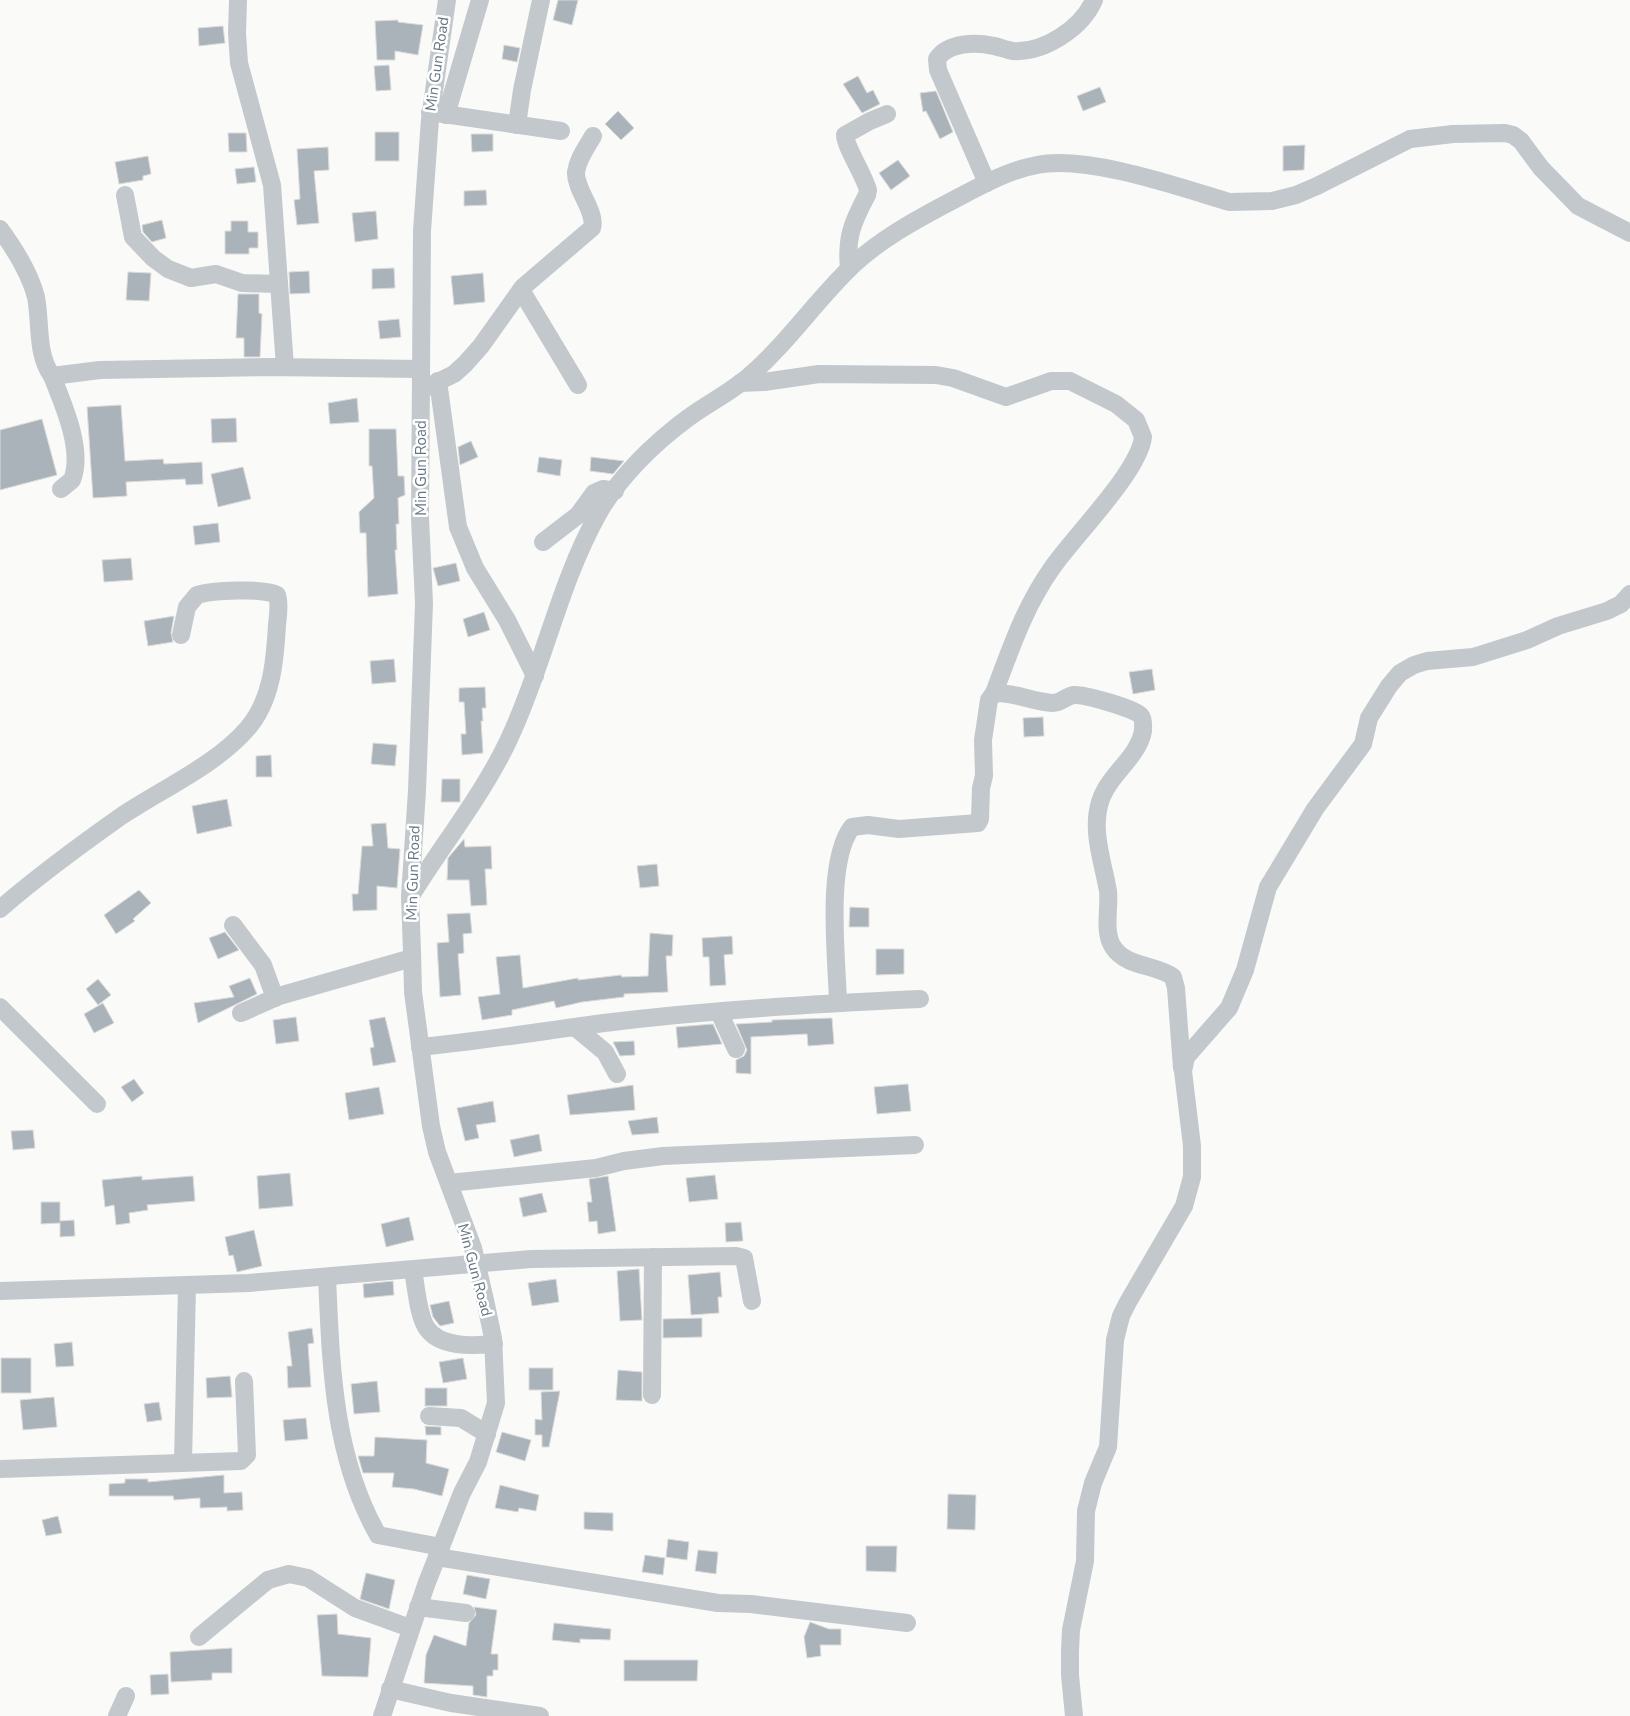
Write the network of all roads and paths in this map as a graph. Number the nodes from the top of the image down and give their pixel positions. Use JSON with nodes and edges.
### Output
{"nodes":[{"id":1,"x":238,"y":0,"type":"edge"},
{"id":2,"x":447,"y":0,"type":"edge"},
{"id":3,"x":480,"y":0,"type":"edge"},
{"id":4,"x":541,"y":0,"type":"edge"},
{"id":5,"x":1094,"y":0,"type":"edge"},
{"id":6,"x":438,"y":113,"type":"junction"},
{"id":7,"x":887,"y":114,"type":"dead end"},
{"id":8,"x":517,"y":125,"type":"junction"},
{"id":9,"x":561,"y":131,"type":"dead end"},
{"id":10,"x":593,"y":136,"type":"dead end"},
{"id":11,"x":987,"y":183,"type":"junction"},
{"id":12,"x":125,"y":195,"type":"dead end"},
{"id":13,"x":0,"y":229,"type":"edge"},
{"id":14,"x":1630,"y":233,"type":"edge"},
{"id":15,"x":849,"y":269,"type":"junction"},
{"id":16,"x":279,"y":284,"type":"junction"},
{"id":17,"x":521,"y":290,"type":"junction"},
{"id":18,"x":285,"y":367,"type":"junction"},
{"id":19,"x":421,"y":369,"type":"junction"},
{"id":20,"x":52,"y":376,"type":"junction"},
{"id":21,"x":438,"y":382,"type":"junction"},
{"id":22,"x":740,"y":383,"type":"junction"},
{"id":23,"x":578,"y":385,"type":"dead end"},
{"id":24,"x":421,"y":390,"type":"junction"},
{"id":25,"x":61,"y":490,"type":"dead end"},
{"id":26,"x":615,"y":491,"type":"junction"},
{"id":27,"x":543,"y":542,"type":"dead end"},
{"id":28,"x":1630,"y":594,"type":"edge"},
{"id":29,"x":182,"y":635,"type":"dead end"},
{"id":30,"x":535,"y":676,"type":"junction"},
{"id":31,"x":994,"y":693,"type":"junction"},
{"id":32,"x":410,"y":896,"type":"junction"},
{"id":33,"x":0,"y":909,"type":"edge"},
{"id":34,"x":234,"y":925,"type":"dead end"},
{"id":35,"x":412,"y":958,"type":"junction"},
{"id":36,"x":275,"y":998,"type":"junction"},
{"id":37,"x":920,"y":999,"type":"dead end"},
{"id":38,"x":838,"y":1003,"type":"junction"},
{"id":39,"x":0,"y":1007,"type":"edge"},
{"id":40,"x":719,"y":1012,"type":"junction"},
{"id":41,"x":241,"y":1013,"type":"dead end"},
{"id":42,"x":576,"y":1028,"type":"junction"},
{"id":43,"x":420,"y":1047,"type":"junction"},
{"id":44,"x":736,"y":1049,"type":"dead end"},
{"id":45,"x":1183,"y":1072,"type":"junction"},
{"id":46,"x":617,"y":1074,"type":"dead end"},
{"id":47,"x":97,"y":1104,"type":"dead end"},
{"id":48,"x":915,"y":1144,"type":"dead end"},
{"id":49,"x":448,"y":1183,"type":"junction"},
{"id":50,"x":653,"y":1257,"type":"junction"},
{"id":51,"x":476,"y":1262,"type":"junction"},
{"id":52,"x":413,"y":1270,"type":"junction"},
{"id":53,"x":327,"y":1277,"type":"junction"},
{"id":54,"x":187,"y":1286,"type":"junction"},
{"id":55,"x":0,"y":1291,"type":"edge"},
{"id":56,"x":752,"y":1301,"type":"dead end"},
{"id":57,"x":494,"y":1344,"type":"junction"},
{"id":58,"x":244,"y":1382,"type":"dead end"},
{"id":59,"x":652,"y":1395,"type":"dead end"},
{"id":60,"x":429,"y":1416,"type":"dead end"},
{"id":61,"x":488,"y":1434,"type":"junction"},
{"id":62,"x":183,"y":1462,"type":"junction"},
{"id":63,"x":0,"y":1469,"type":"edge"},
{"id":64,"x":439,"y":1552,"type":"junction"},
{"id":65,"x":418,"y":1607,"type":"junction"},
{"id":66,"x":466,"y":1613,"type":"dead end"},
{"id":67,"x":907,"y":1623,"type":"dead end"},
{"id":68,"x":410,"y":1628,"type":"junction"},
{"id":69,"x":199,"y":1637,"type":"dead end"},
{"id":70,"x":390,"y":1689,"type":"junction"},
{"id":71,"x":126,"y":1696,"type":"dead end"},
{"id":72,"x":116,"y":1716,"type":"edge"},
{"id":73,"x":382,"y":1716,"type":"edge"},
{"id":74,"x":540,"y":1716,"type":"edge"},
{"id":75,"x":1074,"y":1716,"type":"edge"}],
"edges":[{"from":1,"to":16,"type":"street"},
{"from":2,"to":6,"type":"street","name":"Min Gun Road"},
{"from":3,"to":6,"type":"street"},
{"from":4,"to":8,"type":"street"},
{"from":5,"to":11,"type":"street"},
{"from":6,"to":8,"type":"street"},
{"from":6,"to":19,"type":"street","name":"Min Gun Road"},
{"from":7,"to":15,"type":"street"},
{"from":8,"to":9,"type":"street"},
{"from":10,"to":17,"type":"street"},
{"from":11,"to":14,"type":"street"},
{"from":11,"to":15,"type":"street"},
{"from":12,"to":16,"type":"street"},
{"from":13,"to":20,"type":"street"},
{"from":15,"to":22,"type":"street"},
{"from":16,"to":18,"type":"street"},
{"from":17,"to":21,"type":"street"},
{"from":17,"to":23,"type":"street"},
{"from":18,"to":19,"type":"street"},
{"from":18,"to":20,"type":"street"},
{"from":19,"to":24,"type":"street","name":"Min Gun Road"},
{"from":20,"to":25,"type":"street"},
{"from":21,"to":24,"type":"street"},
{"from":21,"to":30,"type":"street"},
{"from":22,"to":26,"type":"street"},
{"from":22,"to":31,"type":"street"},
{"from":24,"to":32,"type":"street","name":"Min Gun Road"},
{"from":26,"to":27,"type":"street"},
{"from":26,"to":30,"type":"street"},
{"from":28,"to":45,"type":"street"},
{"from":29,"to":33,"type":"street"},
{"from":30,"to":32,"type":"street"},
{"from":31,"to":38,"type":"street"},
{"from":31,"to":45,"type":"street"},
{"from":32,"to":35,"type":"street","name":"Min Gun Road"},
{"from":34,"to":36,"type":"street"},
{"from":35,"to":36,"type":"street"},
{"from":35,"to":43,"type":"street","name":"Min Gun Road"},
{"from":36,"to":41,"type":"street"},
{"from":37,"to":38,"type":"street"},
{"from":38,"to":40,"type":"street"},
{"from":39,"to":47,"type":"street"},
{"from":40,"to":42,"type":"street"},
{"from":40,"to":44,"type":"street"},
{"from":42,"to":43,"type":"street"},
{"from":42,"to":46,"type":"street"},
{"from":43,"to":49,"type":"street","name":"Min Gun Road"},
{"from":45,"to":75,"type":"street"},
{"from":48,"to":49,"type":"street"},
{"from":49,"to":51,"type":"street","name":"Min Gun Road"},
{"from":50,"to":51,"type":"street"},
{"from":50,"to":56,"type":"street"},
{"from":50,"to":59,"type":"street"},
{"from":51,"to":52,"type":"street"},
{"from":51,"to":57,"type":"street","name":"Min Gun Road"},
{"from":52,"to":53,"type":"street"},
{"from":52,"to":57,"type":"street"},
{"from":53,"to":54,"type":"street"},
{"from":53,"to":64,"type":"street"},
{"from":54,"to":55,"type":"street"},
{"from":54,"to":62,"type":"street"},
{"from":57,"to":61,"type":"street","name":"Min Gun Road"},
{"from":58,"to":62,"type":"street"},
{"from":60,"to":61,"type":"street"},
{"from":61,"to":64,"type":"street","name":"Min Gun Road"},
{"from":62,"to":63,"type":"street"},
{"from":64,"to":65,"type":"street","name":"Min Gun Road"},
{"from":64,"to":67,"type":"street"},
{"from":65,"to":66,"type":"street"},
{"from":65,"to":68,"type":"street","name":"Min Gun Road"},
{"from":68,"to":69,"type":"street"},
{"from":68,"to":70,"type":"street","name":"Min Gun Road"},
{"from":70,"to":73,"type":"street","name":"Min Gun Road"},
{"from":70,"to":74,"type":"street"},
{"from":71,"to":72,"type":"street"}]}
